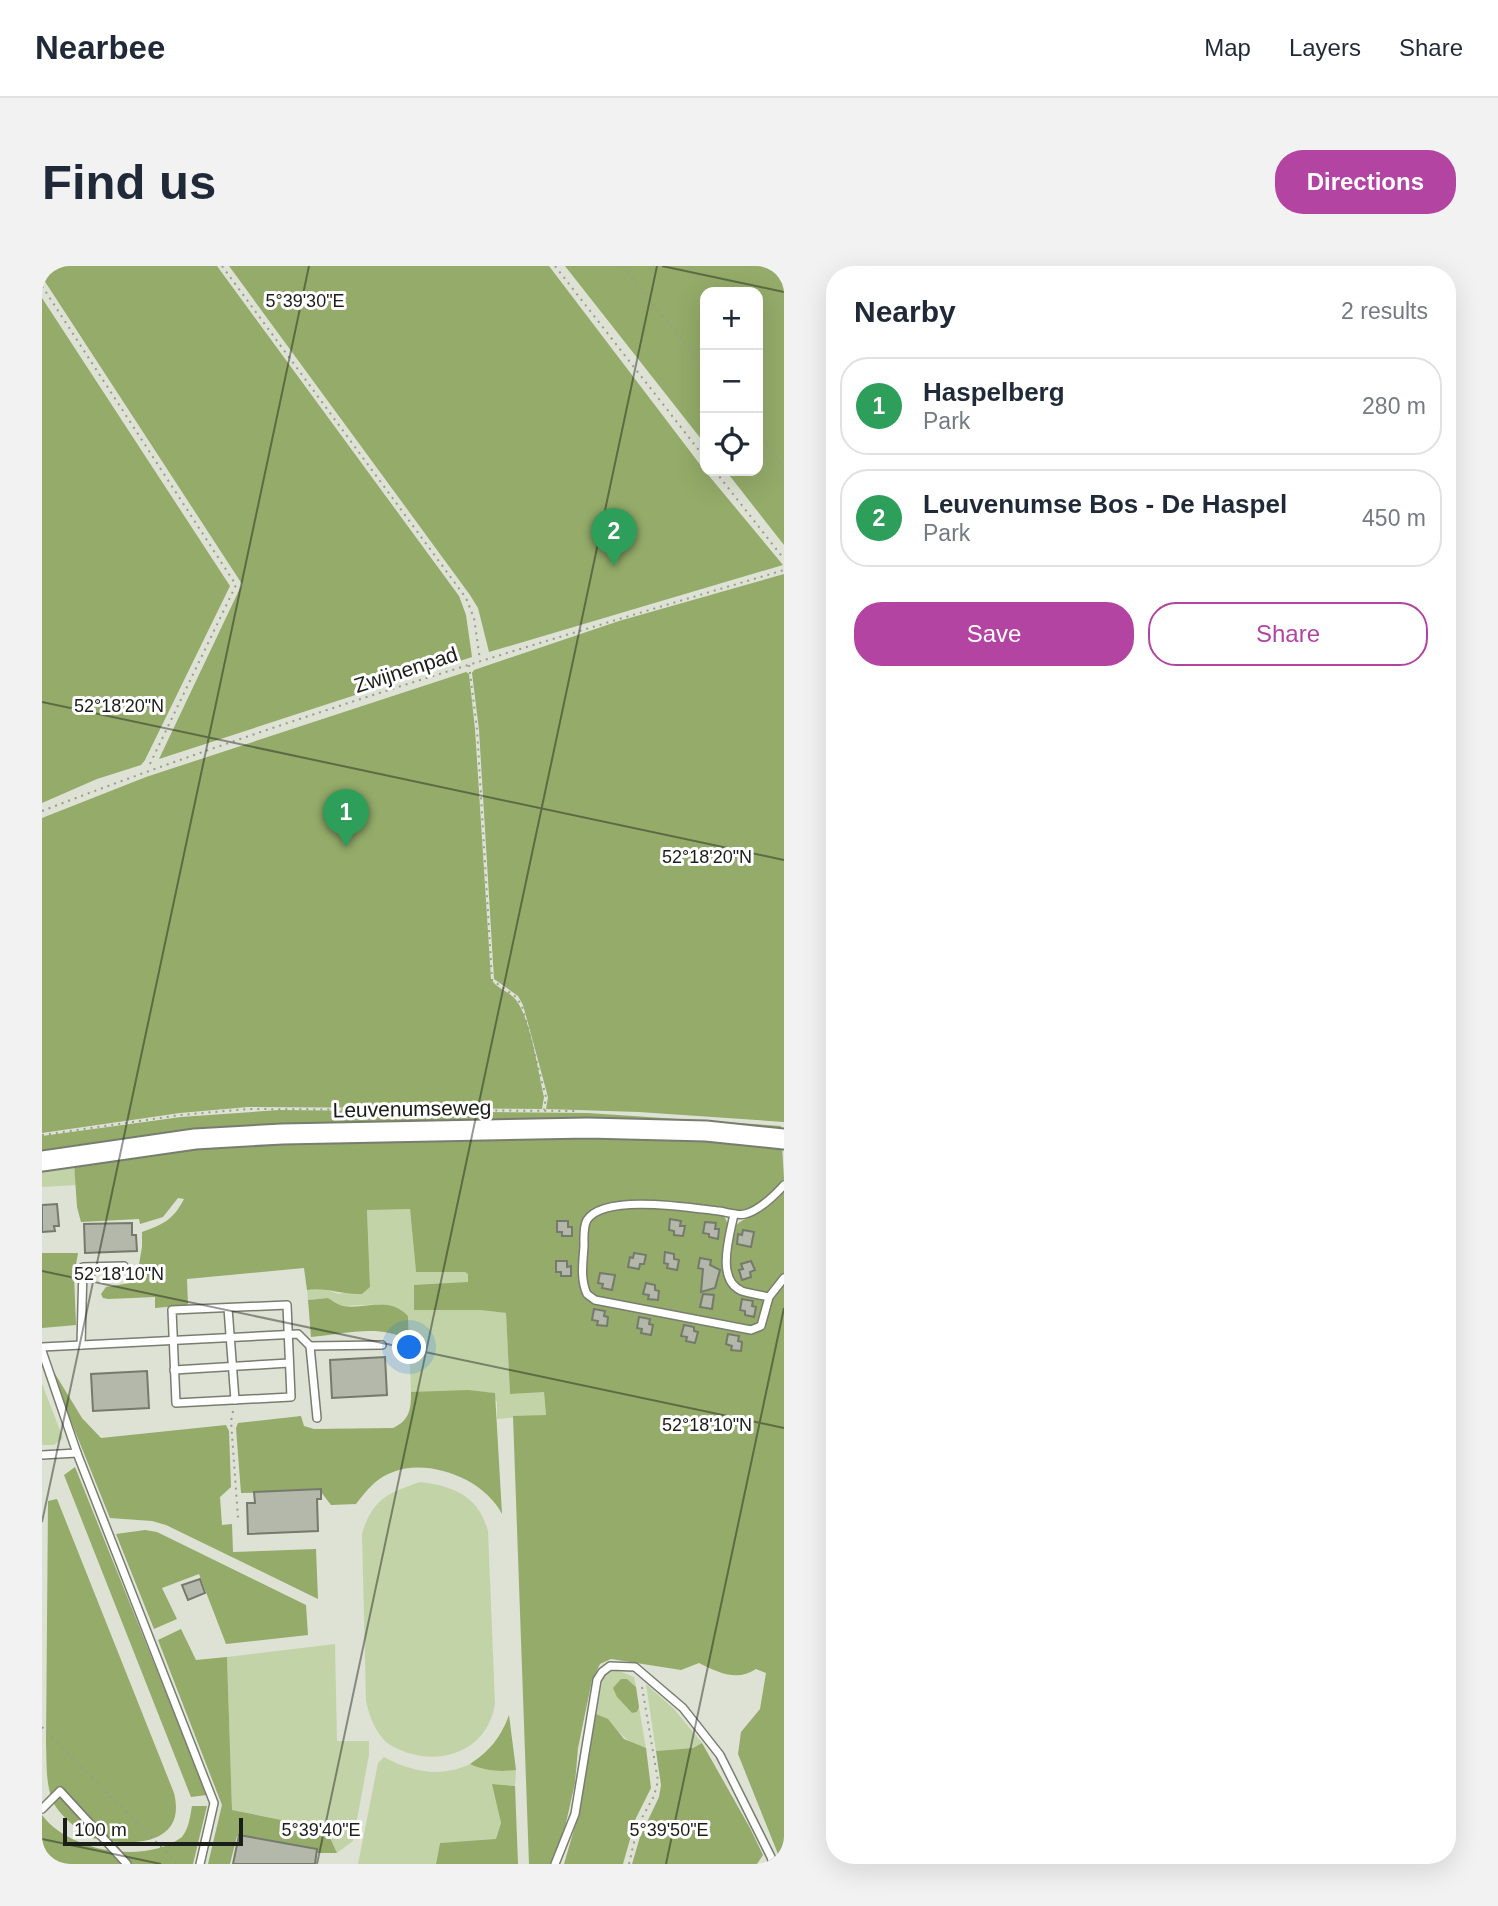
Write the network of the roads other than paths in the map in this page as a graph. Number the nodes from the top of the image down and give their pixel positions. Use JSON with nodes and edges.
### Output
{"nodes":[{"id":1,"x":784,"y":1139,"type":"edge"},
{"id":2,"x":42,"y":1161,"type":"edge"},
{"id":3,"x":784,"y":1185,"type":"edge"},
{"id":4,"x":734,"y":1214,"type":"junction"},
{"id":5,"x":124,"y":1266,"type":"dead end"},
{"id":6,"x":784,"y":1278,"type":"edge"},
{"id":7,"x":769,"y":1297,"type":"junction"},
{"id":8,"x":229,"y":1308,"type":"junction"},
{"id":9,"x":288,"y":1334,"type":"junction"},
{"id":10,"x":231,"y":1337,"type":"junction"},
{"id":11,"x":173,"y":1340,"type":"junction"},
{"id":12,"x":81,"y":1345,"type":"junction"},
{"id":13,"x":310,"y":1346,"type":"junction"},
{"id":14,"x":382,"y":1346,"type":"dead end"},
{"id":15,"x":42,"y":1349,"type":"edge"},
{"id":16,"x":289,"y":1363,"type":"junction"},
{"id":17,"x":233,"y":1367,"type":"junction"},
{"id":18,"x":174,"y":1370,"type":"junction"},
{"id":19,"x":235,"y":1400,"type":"junction"},
{"id":20,"x":317,"y":1418,"type":"dead end"},
{"id":21,"x":77,"y":1453,"type":"junction"},
{"id":22,"x":42,"y":1455,"type":"edge"},
{"id":23,"x":42,"y":1809,"type":"edge"},
{"id":24,"x":127,"y":1864,"type":"edge"},
{"id":25,"x":200,"y":1864,"type":"edge"},
{"id":26,"x":555,"y":1864,"type":"edge"},
{"id":27,"x":773,"y":1864,"type":"edge"}],
"edges":[{"from":1,"to":2,"type":"main road","name":"Leuvenumseweg"},
{"from":3,"to":4,"type":"lane"},
{"from":4,"to":7,"type":"lane"},
{"from":4,"to":7,"type":"lane"},
{"from":5,"to":12,"type":"lane"},
{"from":6,"to":7,"type":"lane"},
{"from":8,"to":9,"type":"lane"},
{"from":8,"to":10,"type":"lane"},
{"from":8,"to":11,"type":"lane"},
{"from":9,"to":10,"type":"lane"},
{"from":9,"to":13,"type":"lane"},
{"from":9,"to":16,"type":"lane"},
{"from":10,"to":11,"type":"lane"},
{"from":10,"to":17,"type":"lane"},
{"from":11,"to":12,"type":"lane"},
{"from":11,"to":18,"type":"lane"},
{"from":12,"to":15,"type":"lane"},
{"from":13,"to":14,"type":"lane"},
{"from":13,"to":20,"type":"lane"},
{"from":15,"to":21,"type":"lane"},
{"from":16,"to":17,"type":"lane"},
{"from":16,"to":19,"type":"lane"},
{"from":17,"to":18,"type":"lane"},
{"from":17,"to":19,"type":"lane"},
{"from":18,"to":19,"type":"lane"},
{"from":21,"to":22,"type":"lane"},
{"from":21,"to":25,"type":"lane"},
{"from":23,"to":24,"type":"lane"},
{"from":26,"to":27,"type":"lane"}]}
